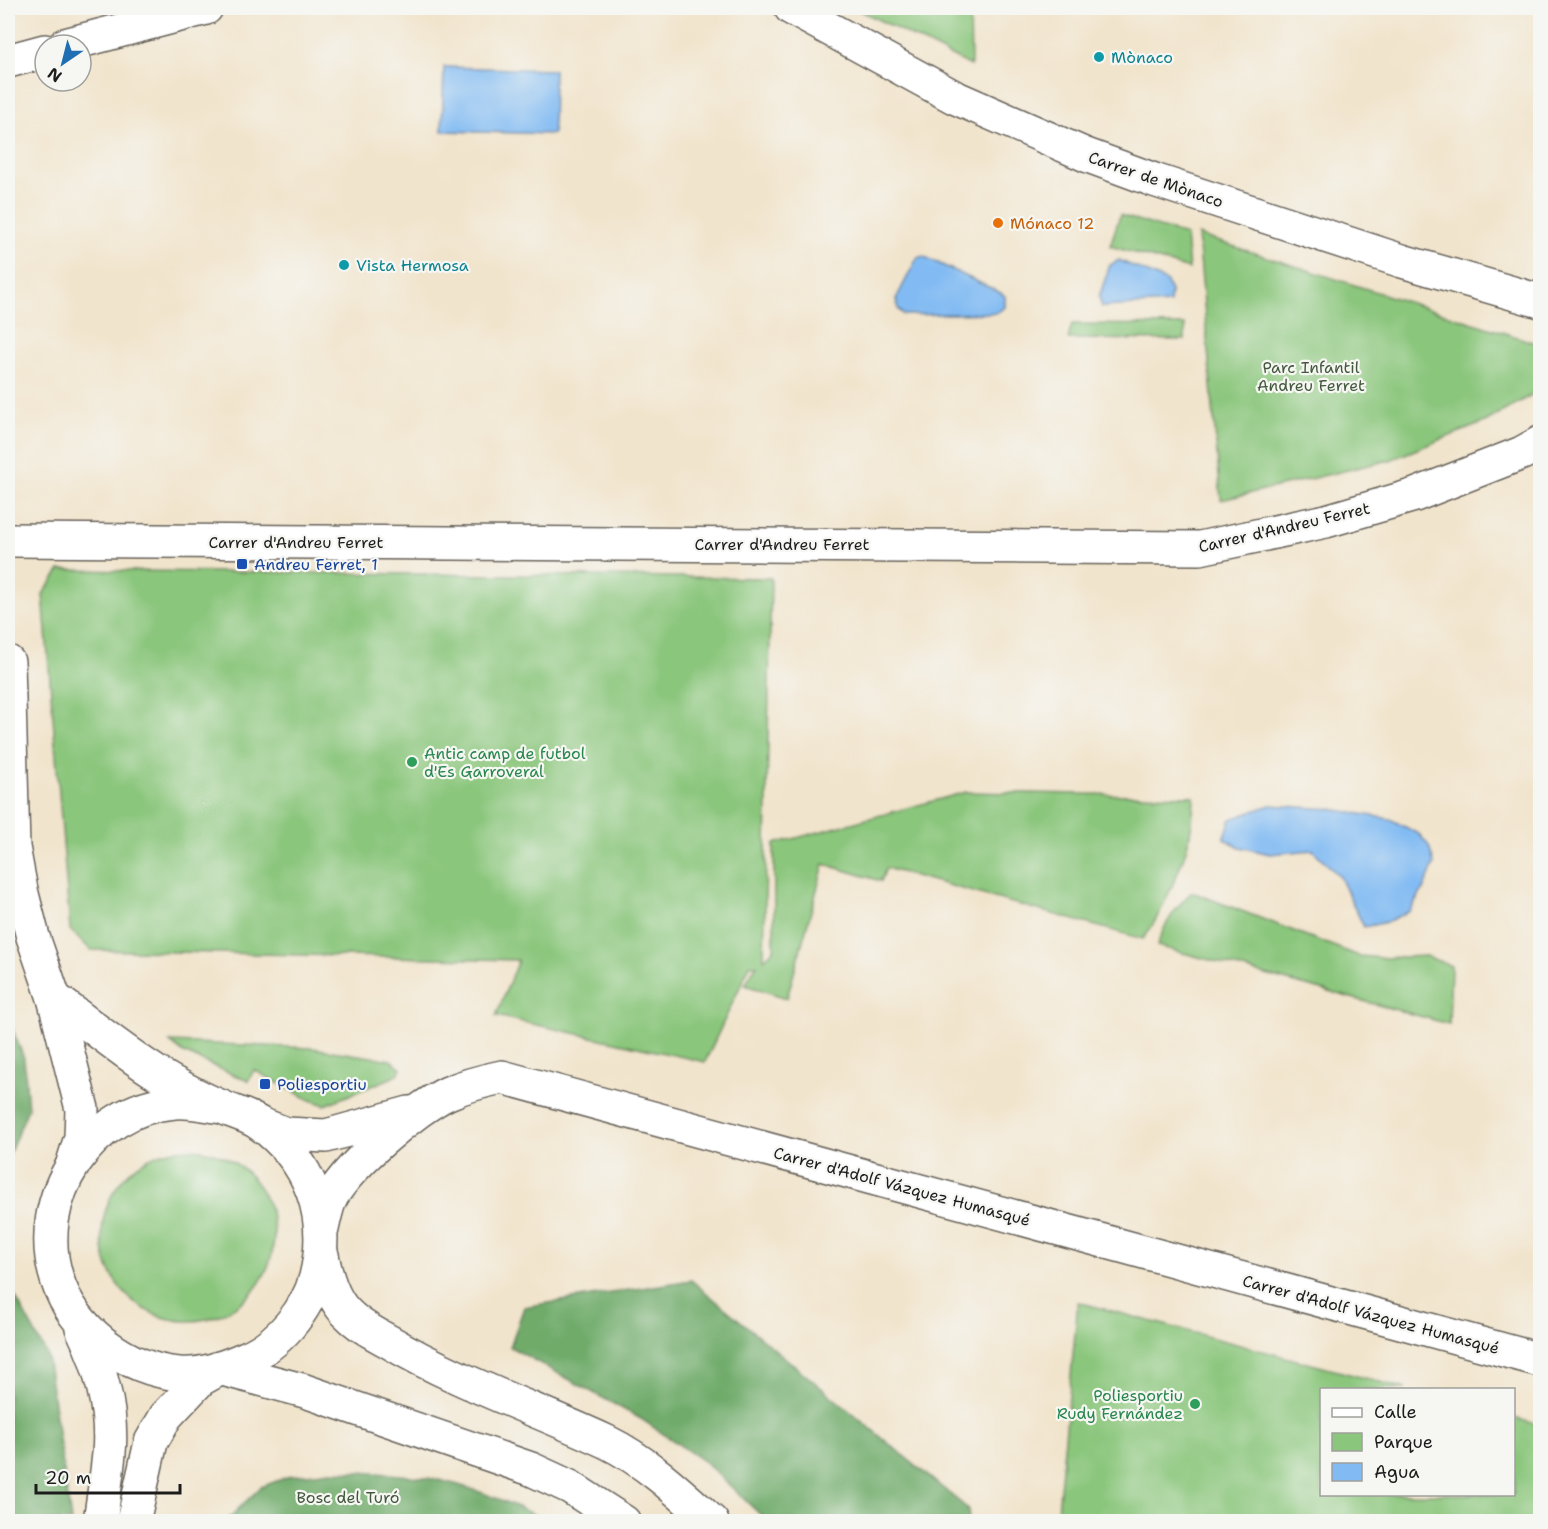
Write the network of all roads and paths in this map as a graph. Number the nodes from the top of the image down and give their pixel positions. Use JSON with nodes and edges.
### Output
{"nodes":[{"id":1,"x":206,"y":8,"type":"edge"},
{"id":2,"x":791,"y":8,"type":"edge"},
{"id":3,"x":93,"y":38,"type":"edge"},
{"id":4,"x":33,"y":54,"type":"edge"},
{"id":5,"x":8,"y":61,"type":"edge"},
{"id":6,"x":1540,"y":301,"type":"edge"},
{"id":7,"x":1540,"y":443,"type":"edge"},
{"id":8,"x":8,"y":540,"type":"edge"},
{"id":9,"x":8,"y":662,"type":"edge"},
{"id":10,"x":10,"y":794,"type":"edge"},
{"id":11,"x":54,"y":998,"type":"junction"},
{"id":12,"x":222,"y":1107,"type":"junction"},
{"id":13,"x":420,"y":1110,"type":"junction"},
{"id":14,"x":260,"y":1124,"type":"junction"},
{"id":15,"x":73,"y":1164,"type":"junction"},
{"id":16,"x":322,"y":1242,"type":"junction"},
{"id":17,"x":76,"y":1315,"type":"junction"},
{"id":18,"x":1540,"y":1360,"type":"edge"},
{"id":19,"x":219,"y":1368,"type":"junction"},
{"id":20,"x":99,"y":1521,"type":"edge"},
{"id":21,"x":133,"y":1521,"type":"edge"},
{"id":22,"x":624,"y":1521,"type":"edge"},
{"id":23,"x":712,"y":1521,"type":"edge"}],
"edges":[{"from":1,"to":3,"type":"main road"},
{"from":2,"to":6,"type":"main road","name":"Carrer de Mònaco"},
{"from":4,"to":5,"type":"main road"},
{"from":7,"to":8,"type":"main road","name":"Carrer d'Andreu Ferret"},
{"from":9,"to":10,"type":"main road"},
{"from":10,"to":11,"type":"main road"},
{"from":11,"to":12,"type":"main road"},
{"from":11,"to":15,"type":"main road"},
{"from":12,"to":14,"type":"main road"},
{"from":12,"to":15,"type":"main road"},
{"from":13,"to":14,"type":"main road"},
{"from":13,"to":16,"type":"main road","name":"Carrer d'Adolf Vázquez Humasqué"},
{"from":13,"to":18,"type":"main road","name":"Carrer d'Adolf Vázquez Humasqué"},
{"from":14,"to":16,"type":"main road"},
{"from":15,"to":17,"type":"main road"},
{"from":16,"to":19,"type":"main road","name":"Carrer d'Adolf Vázquez Humasqué"},
{"from":16,"to":23,"type":"main road"},
{"from":17,"to":19,"type":"main road"},
{"from":17,"to":20,"type":"main road"},
{"from":19,"to":21,"type":"main road"},
{"from":19,"to":22,"type":"main road"}]}
